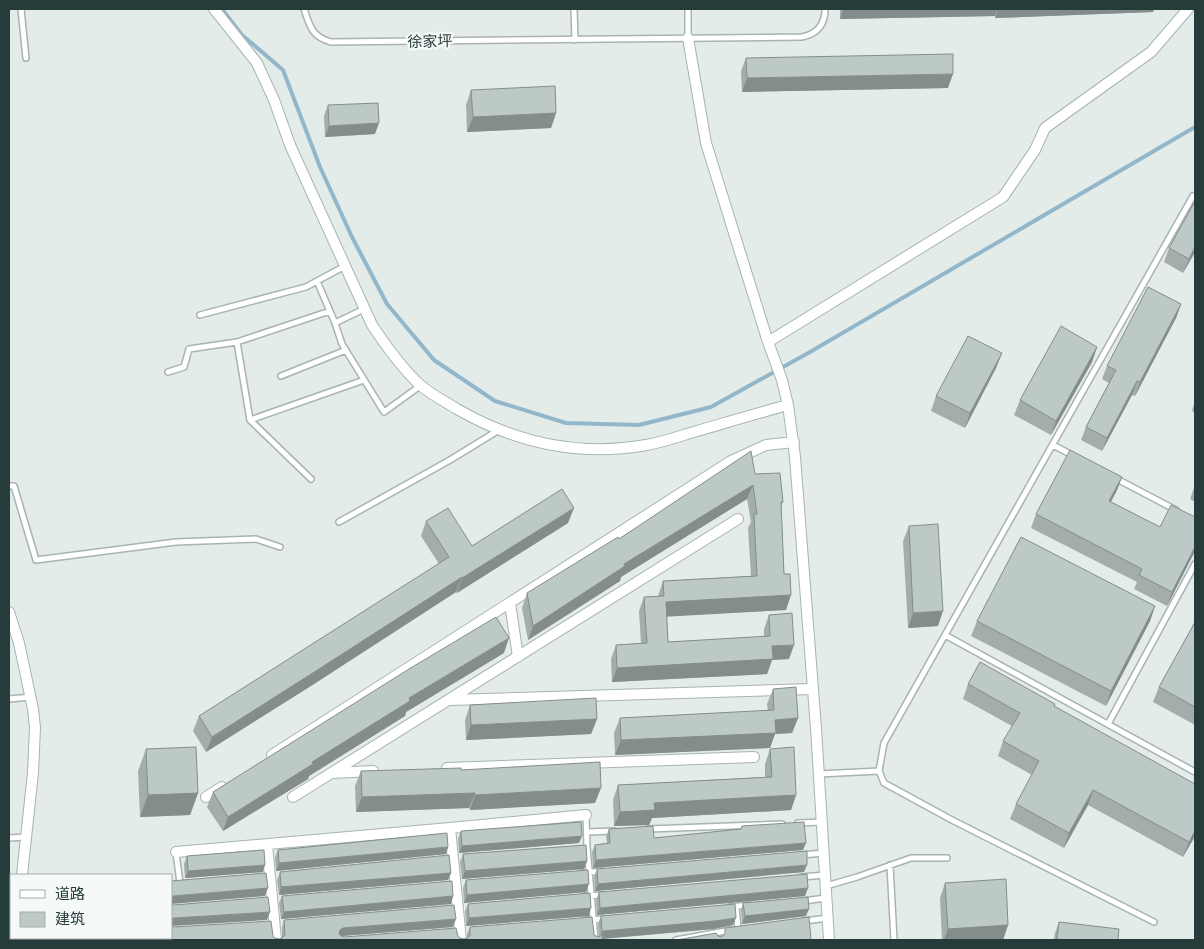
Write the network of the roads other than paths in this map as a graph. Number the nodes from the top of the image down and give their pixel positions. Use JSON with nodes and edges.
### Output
{"nodes":[{"id":1,"x":21,"y":9,"type":"edge"},
{"id":2,"x":214,"y":9,"type":"edge"},
{"id":3,"x":304,"y":9,"type":"edge"},
{"id":4,"x":574,"y":9,"type":"edge"},
{"id":5,"x":688,"y":9,"type":"edge"},
{"id":6,"x":825,"y":9,"type":"edge"},
{"id":7,"x":1188,"y":9,"type":"edge"},
{"id":8,"x":688,"y":38,"type":"junction"},
{"id":9,"x":575,"y":40,"type":"junction"},
{"id":10,"x":26,"y":58,"type":"dead end"},
{"id":11,"x":1193,"y":196,"type":"dead end"},
{"id":12,"x":346,"y":265,"type":"junction"},
{"id":13,"x":317,"y":281,"type":"junction"},
{"id":14,"x":364,"y":308,"type":"junction"},
{"id":15,"x":330,"y":312,"type":"junction"},
{"id":16,"x":200,"y":315,"type":"dead end"},
{"id":17,"x":335,"y":323,"type":"junction"},
{"id":18,"x":237,"y":342,"type":"junction"},
{"id":19,"x":768,"y":342,"type":"junction"},
{"id":20,"x":346,"y":350,"type":"junction"},
{"id":21,"x":168,"y":372,"type":"dead end"},
{"id":22,"x":282,"y":376,"type":"dead end"},
{"id":23,"x":364,"y":380,"type":"junction"},
{"id":24,"x":421,"y":386,"type":"junction"},
{"id":25,"x":788,"y":404,"type":"junction"},
{"id":26,"x":250,"y":420,"type":"junction"},
{"id":27,"x":499,"y":430,"type":"junction"},
{"id":28,"x":794,"y":442,"type":"junction"},
{"id":29,"x":1052,"y":445,"type":"junction"},
{"id":30,"x":1078,"y":458,"type":"edge"},
{"id":31,"x":1111,"y":476,"type":"edge"},
{"id":32,"x":311,"y":479,"type":"dead end"},
{"id":33,"x":9,"y":486,"type":"edge"},
{"id":34,"x":1178,"y":511,"type":"edge"},
{"id":35,"x":738,"y":519,"type":"dead end"},
{"id":36,"x":339,"y":522,"type":"dead end"},
{"id":37,"x":280,"y":547,"type":"dead end"},
{"id":38,"x":1195,"y":564,"type":"edge"},
{"id":39,"x":510,"y":602,"type":"junction"},
{"id":40,"x":9,"y":612,"type":"edge"},
{"id":41,"x":946,"y":635,"type":"junction"},
{"id":42,"x":518,"y":657,"type":"junction"},
{"id":43,"x":813,"y":689,"type":"junction"},
{"id":44,"x":31,"y":697,"type":"junction"},
{"id":45,"x":9,"y":700,"type":"edge"},
{"id":46,"x":448,"y":700,"type":"junction"},
{"id":47,"x":1108,"y":724,"type":"junction"},
{"id":48,"x":754,"y":757,"type":"dead end"},
{"id":49,"x":264,"y":760,"type":"edge"},
{"id":50,"x":440,"y":769,"type":"edge"},
{"id":51,"x":381,"y":771,"type":"edge"},
{"id":52,"x":879,"y":771,"type":"junction"},
{"id":53,"x":1195,"y":772,"type":"edge"},
{"id":54,"x":332,"y":773,"type":"junction"},
{"id":55,"x":819,"y":774,"type":"junction"},
{"id":56,"x":231,"y":781,"type":"edge"},
{"id":57,"x":206,"y":797,"type":"dead end"},
{"id":58,"x":293,"y":797,"type":"dead end"},
{"id":59,"x":586,"y":815,"type":"joint"},
{"id":60,"x":822,"y":822,"type":"junction"},
{"id":61,"x":450,"y":828,"type":"junction"},
{"id":62,"x":645,"y":830,"type":"edge"},
{"id":63,"x":616,"y":831,"type":"edge"},
{"id":64,"x":586,"y":832,"type":"junction"},
{"id":65,"x":26,"y":837,"type":"junction"},
{"id":66,"x":9,"y":838,"type":"edge"},
{"id":67,"x":267,"y":845,"type":"junction"},
{"id":68,"x":578,"y":848,"type":"edge"},
{"id":69,"x":587,"y":848,"type":"junction"},
{"id":70,"x":176,"y":852,"type":"joint"},
{"id":71,"x":824,"y":853,"type":"junction"},
{"id":72,"x":795,"y":856,"type":"edge"},
{"id":73,"x":947,"y":858,"type":"dead end"},
{"id":74,"x":890,"y":865,"type":"junction"},
{"id":75,"x":609,"y":871,"type":"edge"},
{"id":76,"x":589,"y":872,"type":"junction"},
{"id":77,"x":580,"y":873,"type":"edge"},
{"id":78,"x":22,"y":874,"type":"edge"},
{"id":79,"x":825,"y":875,"type":"junction"},
{"id":80,"x":796,"y":878,"type":"edge"},
{"id":81,"x":180,"y":883,"type":"junction"},
{"id":82,"x":189,"y":883,"type":"edge"},
{"id":83,"x":172,"y":884,"type":"edge"},
{"id":84,"x":826,"y":886,"type":"junction"},
{"id":85,"x":611,"y":894,"type":"edge"},
{"id":86,"x":591,"y":896,"type":"junction"},
{"id":87,"x":582,"y":897,"type":"edge"},
{"id":88,"x":827,"y":898,"type":"junction"},
{"id":89,"x":800,"y":901,"type":"edge"},
{"id":90,"x":754,"y":905,"type":"edge"},
{"id":91,"x":736,"y":907,"type":"junction"},
{"id":92,"x":726,"y":908,"type":"edge"},
{"id":93,"x":612,"y":918,"type":"edge"},
{"id":94,"x":828,"y":918,"type":"junction"},
{"id":95,"x":593,"y":920,"type":"junction"},
{"id":96,"x":584,"y":921,"type":"edge"},
{"id":97,"x":801,"y":921,"type":"edge"},
{"id":98,"x":1154,"y":922,"type":"dead end"},
{"id":99,"x":747,"y":928,"type":"edge"},
{"id":100,"x":738,"y":929,"type":"junction"},
{"id":101,"x":718,"y":932,"type":"junction"},
{"id":102,"x":460,"y":933,"type":"edge"},
{"id":103,"x":276,"y":940,"type":"edge"},
{"id":104,"x":595,"y":940,"type":"edge"},
{"id":105,"x":676,"y":940,"type":"edge"},
{"id":106,"x":718,"y":940,"type":"edge"},
{"id":107,"x":829,"y":940,"type":"edge"},
{"id":108,"x":894,"y":940,"type":"edge"}],
"edges":[{"from":1,"to":10,"type":"lane"},
{"from":2,"to":12,"type":"street"},
{"from":3,"to":9,"type":"lane","name":"徐家坪"},
{"from":4,"to":9,"type":"lane"},
{"from":5,"to":8,"type":"lane"},
{"from":6,"to":8,"type":"lane","name":"徐家坪"},
{"from":7,"to":19,"type":"street"},
{"from":8,"to":9,"type":"lane","name":"徐家坪"},
{"from":8,"to":19,"type":"street"},
{"from":11,"to":29,"type":"lane"},
{"from":12,"to":13,"type":"lane"},
{"from":12,"to":14,"type":"street"},
{"from":13,"to":15,"type":"lane"},
{"from":13,"to":16,"type":"lane"},
{"from":14,"to":17,"type":"lane"},
{"from":14,"to":24,"type":"street"},
{"from":15,"to":17,"type":"lane"},
{"from":15,"to":18,"type":"lane"},
{"from":17,"to":20,"type":"lane"},
{"from":18,"to":21,"type":"lane"},
{"from":18,"to":26,"type":"lane"},
{"from":19,"to":25,"type":"street"},
{"from":20,"to":22,"type":"lane"},
{"from":20,"to":23,"type":"lane"},
{"from":23,"to":24,"type":"lane"},
{"from":23,"to":26,"type":"lane"},
{"from":24,"to":27,"type":"street"},
{"from":25,"to":27,"type":"street"},
{"from":25,"to":28,"type":"street"},
{"from":26,"to":32,"type":"lane"},
{"from":27,"to":36,"type":"lane"},
{"from":28,"to":39,"type":"street"},
{"from":28,"to":43,"type":"street"},
{"from":29,"to":30,"type":"lane"},
{"from":29,"to":41,"type":"lane"},
{"from":31,"to":34,"type":"lane"},
{"from":33,"to":37,"type":"lane"},
{"from":35,"to":42,"type":"street"},
{"from":38,"to":47,"type":"lane"},
{"from":39,"to":42,"type":"street"},
{"from":39,"to":49,"type":"street"},
{"from":40,"to":44,"type":"street"},
{"from":41,"to":47,"type":"lane"},
{"from":41,"to":52,"type":"lane"},
{"from":42,"to":46,"type":"street"},
{"from":43,"to":46,"type":"street"},
{"from":43,"to":55,"type":"street"},
{"from":44,"to":45,"type":"lane"},
{"from":44,"to":65,"type":"street"},
{"from":46,"to":54,"type":"street"},
{"from":47,"to":53,"type":"lane"},
{"from":48,"to":50,"type":"street"},
{"from":51,"to":54,"type":"street"},
{"from":52,"to":55,"type":"lane"},
{"from":52,"to":98,"type":"lane"},
{"from":54,"to":58,"type":"street"},
{"from":55,"to":60,"type":"street"},
{"from":56,"to":57,"type":"street"},
{"from":59,"to":61,"type":"street"},
{"from":59,"to":64,"type":"lane"},
{"from":60,"to":62,"type":"lane"},
{"from":60,"to":71,"type":"street"},
{"from":61,"to":67,"type":"street"},
{"from":61,"to":102,"type":"street"},
{"from":63,"to":64,"type":"lane"},
{"from":64,"to":69,"type":"lane"},
{"from":65,"to":66,"type":"lane"},
{"from":65,"to":78,"type":"street"},
{"from":67,"to":70,"type":"street"},
{"from":67,"to":103,"type":"street"},
{"from":68,"to":69,"type":"lane"},
{"from":69,"to":76,"type":"lane"},
{"from":70,"to":81,"type":"lane"},
{"from":71,"to":72,"type":"lane"},
{"from":71,"to":79,"type":"street"},
{"from":73,"to":74,"type":"lane"},
{"from":74,"to":84,"type":"lane"},
{"from":74,"to":108,"type":"lane"},
{"from":75,"to":76,"type":"lane"},
{"from":76,"to":77,"type":"lane"},
{"from":76,"to":86,"type":"lane"},
{"from":79,"to":80,"type":"lane"},
{"from":79,"to":84,"type":"street"},
{"from":81,"to":82,"type":"lane"},
{"from":81,"to":83,"type":"lane"},
{"from":84,"to":88,"type":"street"},
{"from":85,"to":86,"type":"lane"},
{"from":86,"to":87,"type":"lane"},
{"from":86,"to":95,"type":"lane"},
{"from":88,"to":89,"type":"lane"},
{"from":88,"to":94,"type":"street"},
{"from":90,"to":91,"type":"lane"},
{"from":91,"to":92,"type":"lane"},
{"from":91,"to":100,"type":"lane"},
{"from":93,"to":95,"type":"lane"},
{"from":94,"to":97,"type":"lane"},
{"from":94,"to":107,"type":"street"},
{"from":95,"to":96,"type":"lane"},
{"from":95,"to":104,"type":"lane"},
{"from":99,"to":100,"type":"lane"},
{"from":100,"to":101,"type":"lane"},
{"from":101,"to":105,"type":"lane"},
{"from":101,"to":106,"type":"lane"}]}
